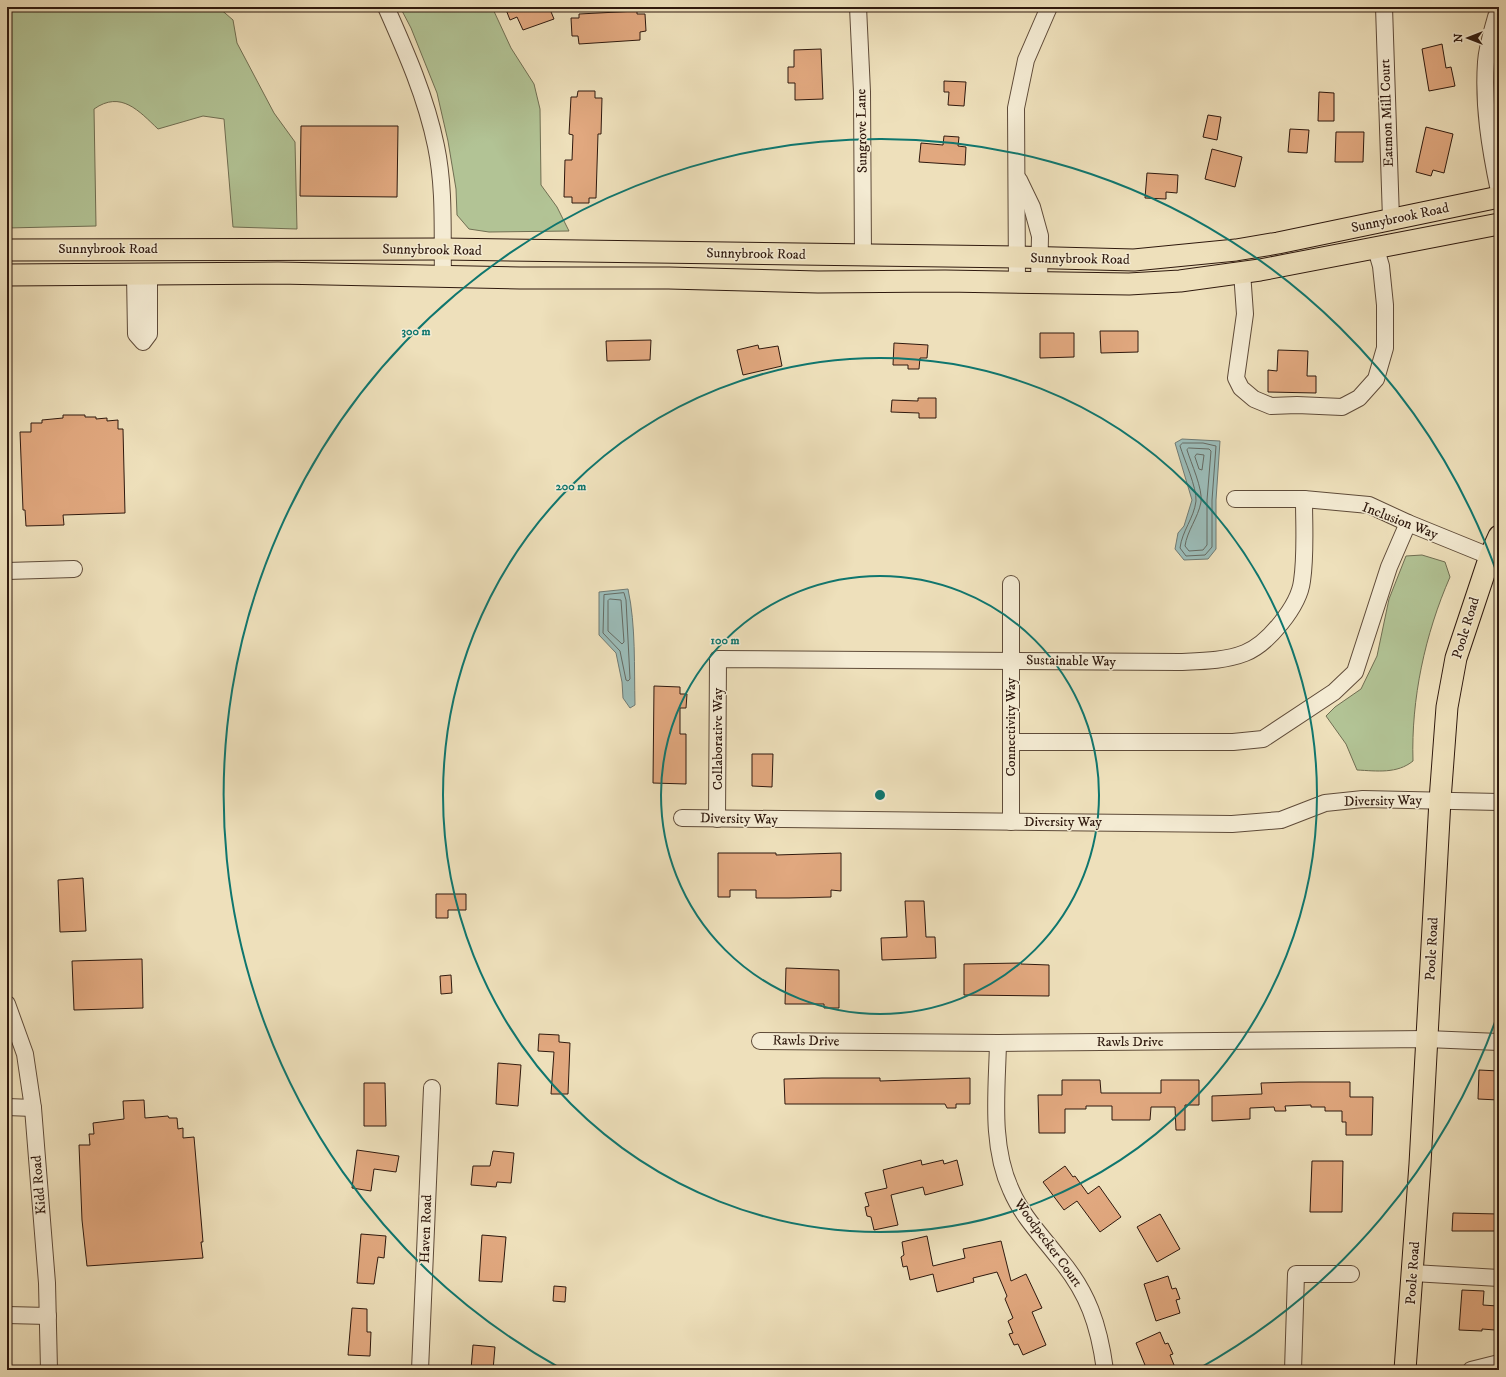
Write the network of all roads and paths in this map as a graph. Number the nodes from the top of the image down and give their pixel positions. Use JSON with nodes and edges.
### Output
{"nodes":[{"id":1,"x":386,"y":7,"type":"edge"},
{"id":2,"x":858,"y":7,"type":"edge"},
{"id":3,"x":1049,"y":7,"type":"edge"},
{"id":4,"x":1384,"y":7,"type":"edge"},
{"id":5,"x":1499,"y":12,"type":"edge"},
{"id":6,"x":1018,"y":177,"type":"junction"},
{"id":7,"x":1499,"y":191,"type":"edge"},
{"id":8,"x":1499,"y":197,"type":"edge"},
{"id":9,"x":1391,"y":219,"type":"junction"},
{"id":10,"x":1499,"y":224,"type":"edge"},
{"id":11,"x":1340,"y":230,"type":"junction"},
{"id":12,"x":442,"y":249,"type":"junction"},
{"id":13,"x":1376,"y":249,"type":"junction"},
{"id":14,"x":7,"y":250,"type":"edge"},
{"id":15,"x":863,"y":256,"type":"junction"},
{"id":16,"x":1018,"y":257,"type":"junction"},
{"id":17,"x":1041,"y":258,"type":"junction"},
{"id":18,"x":1242,"y":272,"type":"junction"},
{"id":19,"x":7,"y":275,"type":"edge"},
{"id":20,"x":443,"y":276,"type":"junction"},
{"id":21,"x":1016,"y":282,"type":"junction"},
{"id":22,"x":1039,"y":283,"type":"junction"},
{"id":23,"x":1235,"y":499,"type":"dead end"},
{"id":24,"x":1304,"y":499,"type":"junction"},
{"id":25,"x":1408,"y":523,"type":"junction"},
{"id":26,"x":1499,"y":536,"type":"edge"},
{"id":27,"x":1495,"y":558,"type":"edge"},
{"id":28,"x":74,"y":569,"type":"dead end"},
{"id":29,"x":7,"y":571,"type":"edge"},
{"id":30,"x":1011,"y":584,"type":"dead end"},
{"id":31,"x":718,"y":659,"type":"joint"},
{"id":32,"x":1011,"y":660,"type":"junction"},
{"id":33,"x":1011,"y":742,"type":"junction"},
{"id":34,"x":1440,"y":800,"type":"junction"},
{"id":35,"x":1499,"y":802,"type":"edge"},
{"id":36,"x":682,"y":818,"type":"dead end"},
{"id":37,"x":717,"y":819,"type":"junction"},
{"id":38,"x":1011,"y":822,"type":"junction"},
{"id":39,"x":7,"y":1004,"type":"edge"},
{"id":40,"x":1427,"y":1039,"type":"junction"},
{"id":41,"x":760,"y":1041,"type":"dead end"},
{"id":42,"x":1499,"y":1042,"type":"edge"},
{"id":43,"x":998,"y":1043,"type":"junction"},
{"id":44,"x":432,"y":1088,"type":"dead end"},
{"id":45,"x":7,"y":1107,"type":"edge"},
{"id":46,"x":33,"y":1108,"type":"junction"},
{"id":47,"x":1413,"y":1273,"type":"junction"},
{"id":48,"x":1351,"y":1274,"type":"dead end"},
{"id":49,"x":1499,"y":1278,"type":"edge"},
{"id":50,"x":7,"y":1315,"type":"edge"},
{"id":51,"x":48,"y":1316,"type":"junction"},
{"id":52,"x":1499,"y":1363,"type":"edge"},
{"id":53,"x":49,"y":1370,"type":"edge"},
{"id":54,"x":420,"y":1370,"type":"edge"},
{"id":55,"x":1105,"y":1370,"type":"edge"},
{"id":56,"x":1293,"y":1370,"type":"edge"},
{"id":57,"x":1405,"y":1370,"type":"edge"},
{"id":58,"x":1470,"y":1370,"type":"edge"}],
"edges":[{"from":1,"to":12,"type":"street"},
{"from":2,"to":15,"type":"street","name":"Sungrove Lane"},
{"from":3,"to":6,"type":"street"},
{"from":4,"to":9,"type":"street","name":"Eatmon Mill Court"},
{"from":5,"to":7,"type":"street"},
{"from":6,"to":16,"type":"street"},
{"from":6,"to":17,"type":"street"},
{"from":8,"to":9,"type":"main road","name":"Sunnybrook Road"},
{"from":9,"to":11,"type":"main road","name":"Sunnybrook Road"},
{"from":10,"to":13,"type":"main road","name":"Sunnybrook Road"},
{"from":11,"to":17,"type":"main road","name":"Sunnybrook Road"},
{"from":11,"to":18,"type":"main road"},
{"from":12,"to":14,"type":"main road","name":"Sunnybrook Road"},
{"from":12,"to":15,"type":"main road","name":"Sunnybrook Road"},
{"from":12,"to":20,"type":"street"},
{"from":13,"to":18,"type":"main road","name":"Sunnybrook Road"},
{"from":13,"to":18,"type":"street"},
{"from":15,"to":16,"type":"main road","name":"Sunnybrook Road"},
{"from":16,"to":17,"type":"main road","name":"Sunnybrook Road"},
{"from":16,"to":21,"type":"street"},
{"from":17,"to":22,"type":"street"},
{"from":18,"to":22,"type":"main road","name":"Sunnybrook Road"},
{"from":19,"to":20,"type":"main road","name":"Sunnybrook Road"},
{"from":20,"to":21,"type":"main road","name":"Sunnybrook Road"},
{"from":21,"to":22,"type":"main road","name":"Sunnybrook Road"},
{"from":23,"to":24,"type":"street","name":"Inclusion Way"},
{"from":24,"to":25,"type":"street","name":"Inclusion Way"},
{"from":24,"to":32,"type":"street","name":"Sustainable Way"},
{"from":25,"to":27,"type":"street","name":"Inclusion Way"},
{"from":25,"to":33,"type":"street"},
{"from":26,"to":27,"type":"main road","name":"Poole Road"},
{"from":27,"to":34,"type":"main road","name":"Poole Road"},
{"from":28,"to":29,"type":"street"},
{"from":30,"to":32,"type":"street","name":"Connectivity Way"},
{"from":31,"to":32,"type":"street","name":"Sustainable Way"},
{"from":31,"to":37,"type":"street","name":"Collaborative Way"},
{"from":32,"to":33,"type":"street","name":"Connectivity Way"},
{"from":33,"to":38,"type":"street","name":"Connectivity Way"},
{"from":34,"to":35,"type":"street","name":"Diversity Way"},
{"from":34,"to":38,"type":"street","name":"Diversity Way"},
{"from":34,"to":40,"type":"main road","name":"Poole Road"},
{"from":36,"to":37,"type":"street","name":"Diversity Way"},
{"from":37,"to":38,"type":"street","name":"Diversity Way"},
{"from":39,"to":46,"type":"street","name":"Kidd Road"},
{"from":40,"to":42,"type":"street","name":"Rawls Drive"},
{"from":40,"to":43,"type":"street","name":"Rawls Drive"},
{"from":40,"to":47,"type":"main road","name":"Poole Road"},
{"from":41,"to":43,"type":"street","name":"Rawls Drive"},
{"from":43,"to":55,"type":"street","name":"Woodpecker Court"},
{"from":44,"to":54,"type":"street","name":"Haven Road"},
{"from":45,"to":46,"type":"street"},
{"from":46,"to":51,"type":"street","name":"Kidd Road"},
{"from":47,"to":49,"type":"street"},
{"from":47,"to":57,"type":"main road","name":"Poole Road"},
{"from":48,"to":56,"type":"street"},
{"from":50,"to":51,"type":"street"},
{"from":51,"to":53,"type":"street","name":"Kidd Road"},
{"from":52,"to":58,"type":"street"}]}
